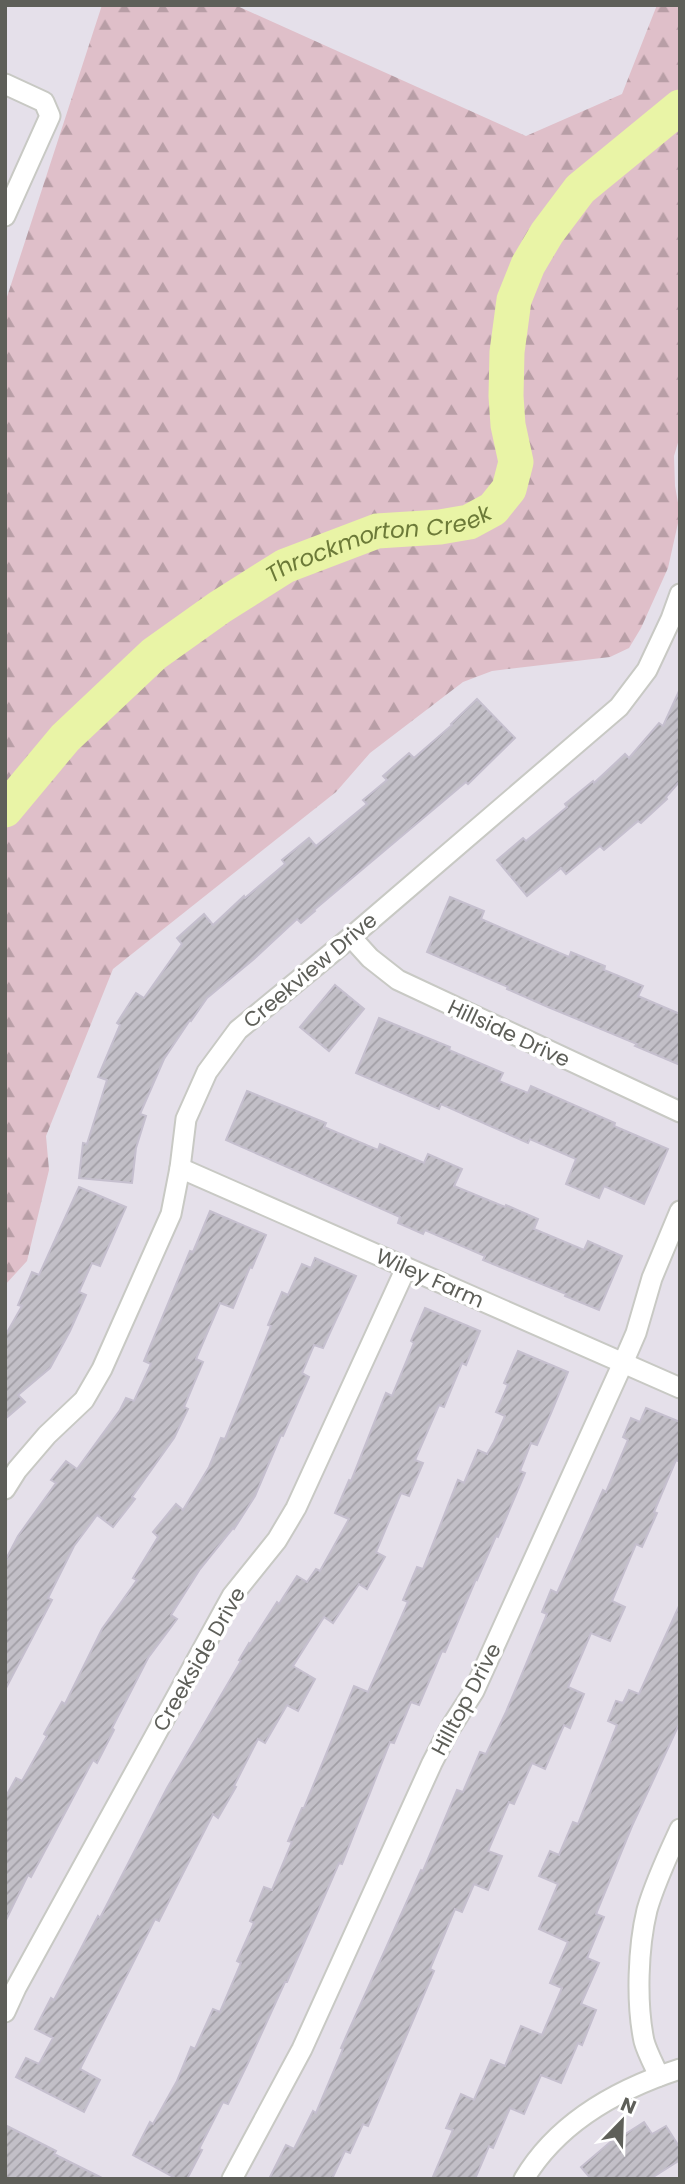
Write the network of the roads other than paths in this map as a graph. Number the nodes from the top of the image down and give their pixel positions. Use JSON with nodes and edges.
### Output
{"nodes":[{"id":1,"x":5,"y":84,"type":"edge"},
{"id":2,"x":5,"y":216,"type":"edge"},
{"id":3,"x":680,"y":594,"type":"edge"},
{"id":4,"x":351,"y":937,"type":"junction"},
{"id":5,"x":680,"y":1112,"type":"edge"},
{"id":6,"x":180,"y":1168,"type":"junction"},
{"id":7,"x":680,"y":1211,"type":"edge"},
{"id":8,"x":406,"y":1268,"type":"junction"},
{"id":9,"x":623,"y":1363,"type":"junction"},
{"id":10,"x":680,"y":1388,"type":"edge"},
{"id":11,"x":5,"y":1489,"type":"edge"},
{"id":12,"x":680,"y":1829,"type":"edge"},
{"id":13,"x":5,"y":2012,"type":"edge"},
{"id":14,"x":680,"y":2069,"type":"edge"},
{"id":15,"x":659,"y":2076,"type":"junction"},
{"id":16,"x":232,"y":2179,"type":"edge"},
{"id":17,"x":524,"y":2179,"type":"edge"}],
"edges":[{"from":1,"to":2,"type":"street"},
{"from":3,"to":4,"type":"street","name":"Creekview Drive"},
{"from":4,"to":5,"type":"street","name":"Hillside Drive"},
{"from":4,"to":6,"type":"street","name":"Creekview Drive"},
{"from":6,"to":8,"type":"street","name":"Wiley Farm"},
{"from":6,"to":11,"type":"street","name":"Creekview Drive"},
{"from":7,"to":9,"type":"street","name":"Hilltop Drive"},
{"from":8,"to":9,"type":"street","name":"Wiley Farm"},
{"from":8,"to":13,"type":"street","name":"Creekside Drive"},
{"from":9,"to":10,"type":"street","name":"Wiley Farm"},
{"from":9,"to":16,"type":"street","name":"Hilltop Drive"},
{"from":12,"to":15,"type":"street"},
{"from":14,"to":15,"type":"street"},
{"from":15,"to":17,"type":"street"}]}
